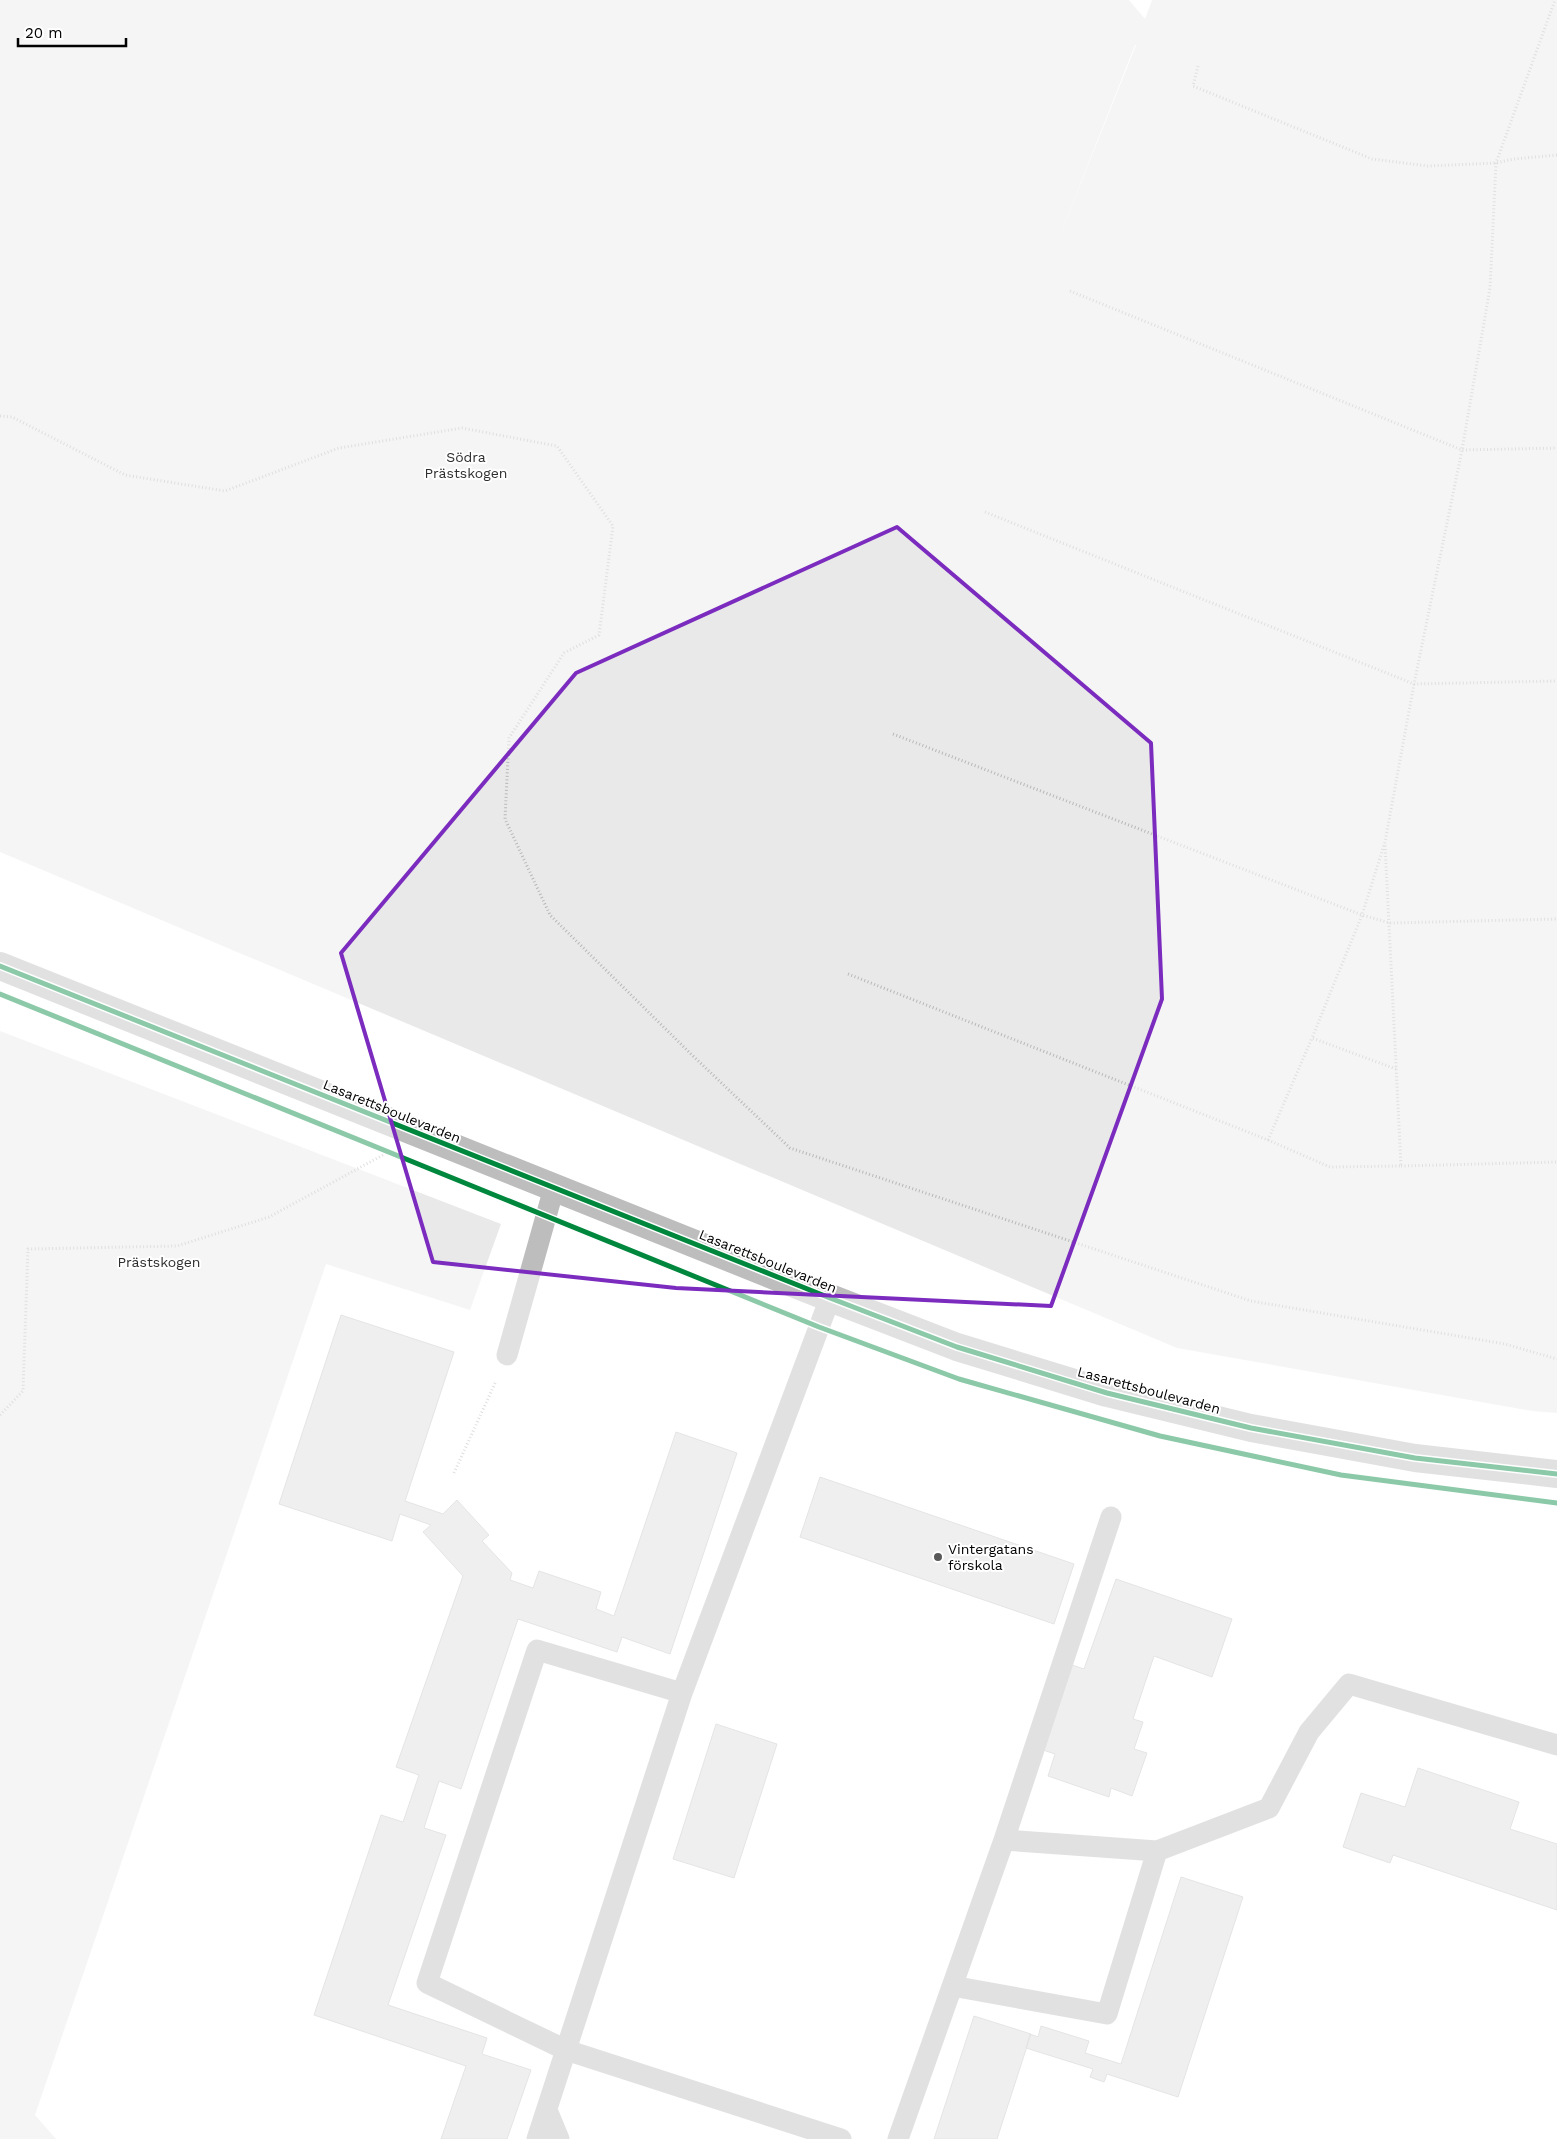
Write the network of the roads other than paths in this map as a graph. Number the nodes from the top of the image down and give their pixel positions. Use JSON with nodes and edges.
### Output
{"nodes":[{"id":1,"x":0,"y":966,"type":"edge"},
{"id":2,"x":554,"y":1188,"type":"junction"},
{"id":3,"x":830,"y":1298,"type":"junction"},
{"id":4,"x":507,"y":1355,"type":"road end"},
{"id":5,"x":1557,"y":1474,"type":"edge"},
{"id":6,"x":1111,"y":1517,"type":"dead end"},
{"id":7,"x":682,"y":1693,"type":"junction"},
{"id":8,"x":1557,"y":1744,"type":"edge"},
{"id":9,"x":1004,"y":1840,"type":"junction"},
{"id":10,"x":1157,"y":1851,"type":"junction"},
{"id":11,"x":952,"y":1986,"type":"junction"},
{"id":12,"x":566,"y":2050,"type":"junction"},
{"id":13,"x":547,"y":2110,"type":"junction"},
{"id":14,"x":537,"y":2139,"type":"edge"},
{"id":15,"x":559,"y":2139,"type":"edge"},
{"id":16,"x":841,"y":2139,"type":"edge"},
{"id":17,"x":898,"y":2139,"type":"edge"}],
"edges":[{"from":1,"to":2,"type":"street","name":"Lasarettsboulevarden"},
{"from":2,"to":3,"type":"street","name":"Lasarettsboulevarden"},
{"from":2,"to":4,"type":"lane"},
{"from":3,"to":5,"type":"street","name":"Lasarettsboulevarden"},
{"from":3,"to":7,"type":"lane"},
{"from":6,"to":9,"type":"lane"},
{"from":7,"to":12,"type":"lane"},
{"from":7,"to":12,"type":"lane"},
{"from":8,"to":10,"type":"lane"},
{"from":9,"to":10,"type":"lane"},
{"from":9,"to":11,"type":"lane"},
{"from":10,"to":11,"type":"lane"},
{"from":11,"to":17,"type":"lane"},
{"from":12,"to":13,"type":"lane"},
{"from":12,"to":16,"type":"lane"},
{"from":13,"to":14,"type":"lane"},
{"from":13,"to":15,"type":"lane"}]}
